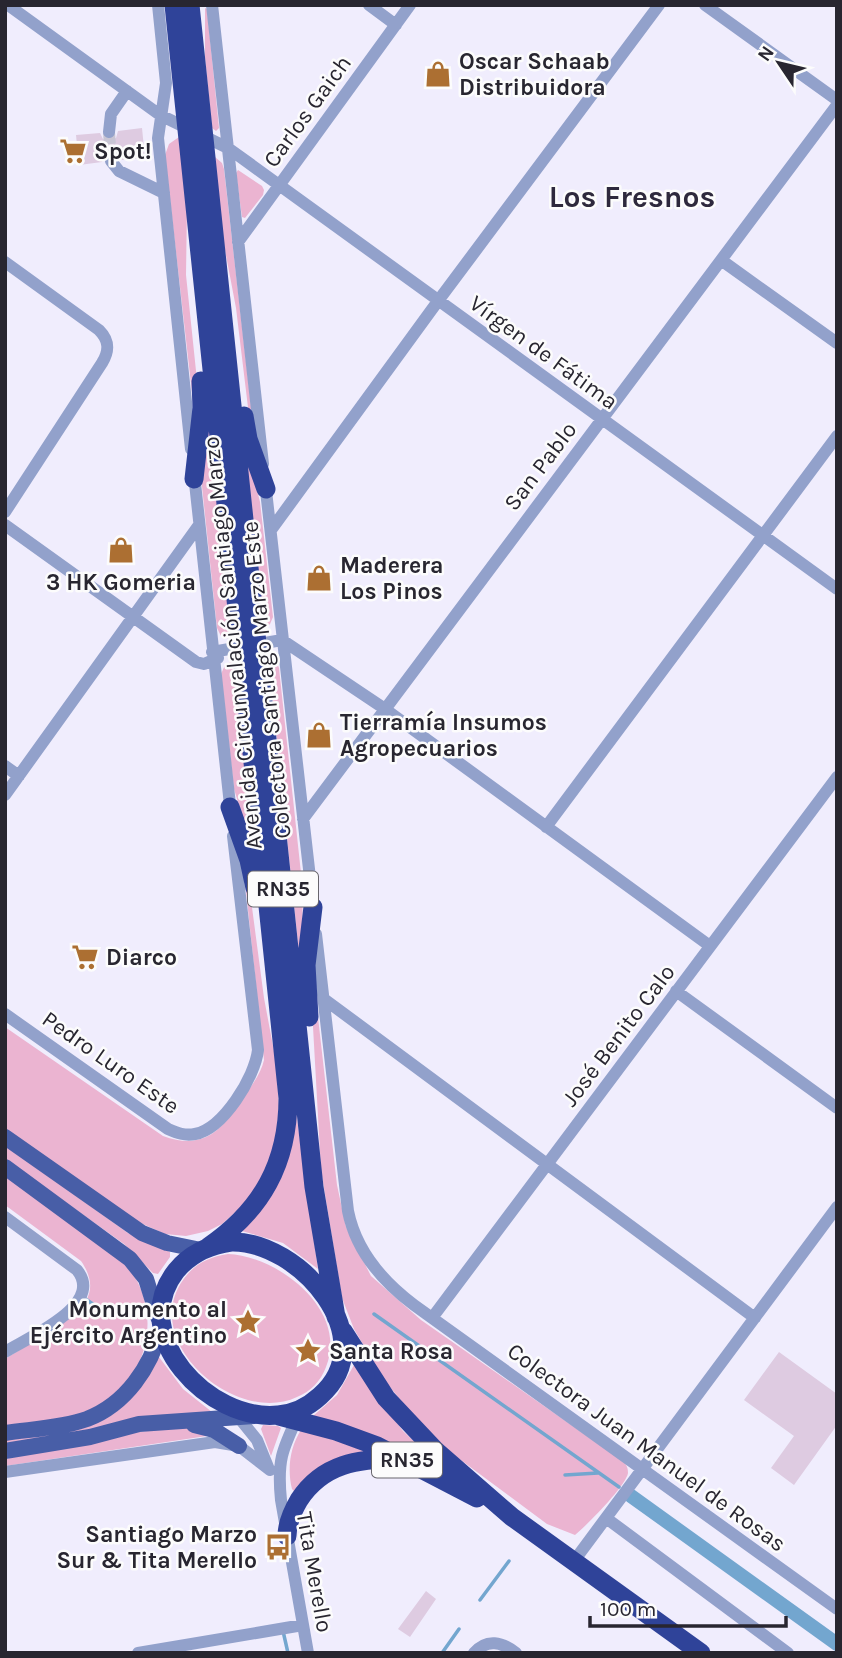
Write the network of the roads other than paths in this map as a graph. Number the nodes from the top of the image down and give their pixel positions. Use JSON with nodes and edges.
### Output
{"nodes":[{"id":1,"x":8,"y":5,"type":"edge"},
{"id":2,"x":158,"y":5,"type":"edge"},
{"id":3,"x":174,"y":5,"type":"edge"},
{"id":4,"x":190,"y":5,"type":"edge"},
{"id":5,"x":199,"y":5,"type":"edge"},
{"id":6,"x":212,"y":5,"type":"edge"},
{"id":7,"x":369,"y":5,"type":"edge"},
{"id":8,"x":410,"y":5,"type":"edge"},
{"id":9,"x":659,"y":5,"type":"edge"},
{"id":10,"x":705,"y":5,"type":"edge"},
{"id":11,"x":396,"y":25,"type":"junction"},
{"id":12,"x":196,"y":64,"type":"junction"},
{"id":13,"x":127,"y":91,"type":"junction"},
{"id":14,"x":837,"y":103,"type":"edge"},
{"id":15,"x":160,"y":115,"type":"junction"},
{"id":16,"x":195,"y":131,"type":"junction"},
{"id":17,"x":108,"y":132,"type":"tunnel mouth"},
{"id":18,"x":228,"y":148,"type":"junction"},
{"id":19,"x":111,"y":162,"type":"dead end"},
{"id":20,"x":278,"y":186,"type":"junction"},
{"id":21,"x":164,"y":192,"type":"junction"},
{"id":22,"x":195,"y":209,"type":"junction"},
{"id":23,"x":214,"y":235,"type":"junction"},
{"id":24,"x":238,"y":242,"type":"junction"},
{"id":25,"x":721,"y":260,"type":"junction"},
{"id":26,"x":5,"y":262,"type":"edge"},
{"id":27,"x":438,"y":301,"type":"junction"},
{"id":28,"x":837,"y":344,"type":"edge"},
{"id":29,"x":601,"y":419,"type":"junction"},
{"id":30,"x":837,"y":436,"type":"edge"},
{"id":31,"x":194,"y":479,"type":"junction"},
{"id":32,"x":266,"y":489,"type":"junction"},
{"id":33,"x":5,"y":512,"type":"edge"},
{"id":34,"x":5,"y":525,"type":"edge"},
{"id":35,"x":199,"y":525,"type":"junction"},
{"id":36,"x":271,"y":530,"type":"junction"},
{"id":37,"x":763,"y":536,"type":"junction"},
{"id":38,"x":837,"y":589,"type":"edge"},
{"id":39,"x":133,"y":617,"type":"junction"},
{"id":40,"x":282,"y":640,"type":"junction"},
{"id":41,"x":249,"y":646,"type":"junction"},
{"id":42,"x":212,"y":656,"type":"junction"},
{"id":43,"x":384,"y":709,"type":"junction"},
{"id":44,"x":5,"y":766,"type":"edge"},
{"id":45,"x":19,"y":776,"type":"junction"},
{"id":46,"x":837,"y":777,"type":"edge"},
{"id":47,"x":5,"y":794,"type":"edge"},
{"id":48,"x":230,"y":807,"type":"junction"},
{"id":49,"x":303,"y":819,"type":"junction"},
{"id":50,"x":546,"y":827,"type":"junction"},
{"id":51,"x":313,"y":906,"type":"junction"},
{"id":52,"x":710,"y":946,"type":"junction"},
{"id":53,"x":676,"y":991,"type":"junction"},
{"id":54,"x":324,"y":999,"type":"junction"},
{"id":55,"x":5,"y":1014,"type":"edge"},
{"id":56,"x":285,"y":1061,"type":"junction"},
{"id":57,"x":837,"y":1108,"type":"edge"},
{"id":58,"x":309,"y":1133,"type":"junction"},
{"id":59,"x":5,"y":1136,"type":"edge"},
{"id":60,"x":547,"y":1164,"type":"junction"},
{"id":61,"x":5,"y":1167,"type":"edge"},
{"id":62,"x":837,"y":1207,"type":"edge"},
{"id":63,"x":5,"y":1217,"type":"edge"},
{"id":64,"x":205,"y":1249,"type":"junction"},
{"id":65,"x":432,"y":1318,"type":"junction"},
{"id":66,"x":755,"y":1318,"type":"junction"},
{"id":67,"x":337,"y":1321,"type":"junction"},
{"id":68,"x":160,"y":1326,"type":"junction"},
{"id":69,"x":5,"y":1352,"type":"edge"},
{"id":70,"x":233,"y":1411,"type":"junction"},
{"id":71,"x":285,"y":1415,"type":"junction"},
{"id":72,"x":175,"y":1421,"type":"junction"},
{"id":73,"x":5,"y":1433,"type":"edge"},
{"id":74,"x":239,"y":1446,"type":"junction"},
{"id":75,"x":5,"y":1451,"type":"edge"},
{"id":76,"x":403,"y":1458,"type":"junction"},
{"id":77,"x":642,"y":1469,"type":"junction"},
{"id":78,"x":270,"y":1470,"type":"junction"},
{"id":79,"x":5,"y":1472,"type":"edge"},
{"id":80,"x":281,"y":1500,"type":"junction"},
{"id":81,"x":512,"y":1517,"type":"junction"},
{"id":82,"x":606,"y":1518,"type":"junction"},
{"id":83,"x":287,"y":1536,"type":"junction"},
{"id":84,"x":574,"y":1561,"type":"junction"},
{"id":85,"x":837,"y":1609,"type":"edge"},
{"id":86,"x":303,"y":1625,"type":"junction"},
{"id":87,"x":138,"y":1653,"type":"edge"},
{"id":88,"x":308,"y":1653,"type":"edge"},
{"id":89,"x":474,"y":1653,"type":"edge"},
{"id":90,"x":516,"y":1653,"type":"edge"},
{"id":91,"x":701,"y":1653,"type":"edge"},
{"id":92,"x":788,"y":1653,"type":"edge"}],
"edges":[{"from":1,"to":13,"type":"street","name":"Vírgen de Fátima"},
{"from":2,"to":15,"type":"street"},
{"from":3,"to":16,"type":"highway","name":"Avenida Circunvalación Santiago Marzo","number":"RN35"},
{"from":4,"to":12,"type":"highway","name":"Avenida Circunvalación Santiago Marzo","number":"RN35"},
{"from":5,"to":12,"type":"highway"},
{"from":6,"to":18,"type":"street","name":"Colectora Santiago Marzo Este"},
{"from":7,"to":11,"type":"street"},
{"from":8,"to":11,"type":"street","name":"Carlos Gaich"},
{"from":9,"to":27,"type":"street"},
{"from":10,"to":14,"type":"street"},
{"from":11,"to":20,"type":"street","name":"Carlos Gaich"},
{"from":12,"to":16,"type":"highway","name":"Avenida Circunvalación Santiago Marzo","number":"RN35"},
{"from":13,"to":15,"type":"street","name":"Vírgen de Fátima"},
{"from":13,"to":17,"type":"street"},
{"from":14,"to":25,"type":"street","name":"San Pablo"},
{"from":15,"to":16,"type":"street","name":"Vírgen de Fátima"},
{"from":15,"to":21,"type":"street"},
{"from":16,"to":18,"type":"street","name":"Vírgen de Fátima"},
{"from":16,"to":22,"type":"highway","name":"Avenida Circunvalación Santiago Marzo","number":"RN35"},
{"from":16,"to":23,"type":"highway","name":"Avenida Circunvalación Santiago Marzo","number":"RN35"},
{"from":18,"to":20,"type":"street","name":"Vírgen de Fátima"},
{"from":18,"to":24,"type":"street","name":"Colectora Santiago Marzo Este"},
{"from":19,"to":21,"type":"street"},
{"from":20,"to":24,"type":"street","name":"Carlos Gaich"},
{"from":20,"to":27,"type":"street","name":"Vírgen de Fátima"},
{"from":21,"to":31,"type":"street"},
{"from":22,"to":31,"type":"highway"},
{"from":22,"to":41,"type":"highway","name":"Avenida Circunvalación Santiago Marzo","number":"RN35"},
{"from":23,"to":32,"type":"highway"},
{"from":23,"to":41,"type":"highway","name":"Avenida Circunvalación Santiago Marzo","number":"RN35"},
{"from":24,"to":32,"type":"street","name":"Colectora Santiago Marzo Este"},
{"from":25,"to":28,"type":"street"},
{"from":25,"to":29,"type":"street","name":"San Pablo"},
{"from":26,"to":33,"type":"street"},
{"from":27,"to":29,"type":"street","name":"Vírgen de Fátima"},
{"from":27,"to":36,"type":"street"},
{"from":29,"to":37,"type":"street","name":"Vírgen de Fátima"},
{"from":29,"to":43,"type":"street","name":"San Pablo"},
{"from":30,"to":37,"type":"street"},
{"from":31,"to":35,"type":"street"},
{"from":32,"to":36,"type":"street","name":"Colectora Santiago Marzo Este"},
{"from":34,"to":39,"type":"street"},
{"from":35,"to":39,"type":"street"},
{"from":35,"to":42,"type":"street"},
{"from":36,"to":40,"type":"street","name":"Colectora Santiago Marzo Este"},
{"from":37,"to":38,"type":"street","name":"Vírgen de Fátima"},
{"from":37,"to":50,"type":"street"},
{"from":39,"to":42,"type":"street"},
{"from":39,"to":45,"type":"street"},
{"from":40,"to":41,"type":"street"},
{"from":40,"to":43,"type":"street"},
{"from":40,"to":49,"type":"street","name":"Colectora Santiago Marzo Este"},
{"from":41,"to":42,"type":"street"},
{"from":41,"to":56,"type":"highway","name":"Avenida Circunvalación Santiago Marzo","number":"RN35"},
{"from":41,"to":58,"type":"highway","name":"Avenida Circunvalación Santiago Marzo","number":"RN35"},
{"from":42,"to":48,"type":"street"},
{"from":43,"to":49,"type":"street","name":"San Pablo"},
{"from":43,"to":50,"type":"street"},
{"from":44,"to":45,"type":"street"},
{"from":45,"to":47,"type":"street"},
{"from":46,"to":52,"type":"street","name":"José Benito Calo"},
{"from":48,"to":55,"type":"street","name":"Pedro Luro Este"},
{"from":48,"to":56,"type":"highway"},
{"from":49,"to":51,"type":"street","name":"Colectora Santiago Marzo Este"},
{"from":50,"to":52,"type":"street"},
{"from":51,"to":54,"type":"street","name":"Colectora Santiago Marzo Este"},
{"from":51,"to":58,"type":"highway"},
{"from":52,"to":53,"type":"street","name":"José Benito Calo"},
{"from":53,"to":57,"type":"street"},
{"from":53,"to":60,"type":"street","name":"José Benito Calo"},
{"from":54,"to":60,"type":"street"},
{"from":54,"to":65,"type":"street","name":"Colectora Santiago Marzo Este"},
{"from":56,"to":64,"type":"highway","name":"Avenida Circunvalación Santiago Marzo","number":"RN35"},
{"from":58,"to":67,"type":"highway","name":"Avenida Circunvalación Santiago Marzo","number":"RN35"},
{"from":59,"to":64,"type":"main road"},
{"from":60,"to":65,"type":"street","name":"José Benito Calo"},
{"from":60,"to":66,"type":"street"},
{"from":61,"to":68,"type":"main road"},
{"from":62,"to":66,"type":"street"},
{"from":63,"to":69,"type":"street"},
{"from":64,"to":67,"type":"highway","number":"RN35"},
{"from":64,"to":68,"type":"highway","number":"RN35"},
{"from":65,"to":77,"type":"street","name":"Colectora Juan Manuel de Rosas"},
{"from":66,"to":77,"type":"street"},
{"from":67,"to":71,"type":"highway","number":"RN35"},
{"from":67,"to":81,"type":"highway","number":"RN35"},
{"from":68,"to":70,"type":"highway","number":"RN35"},
{"from":68,"to":73,"type":"main road"},
{"from":70,"to":71,"type":"highway","number":"RN35"},
{"from":70,"to":72,"type":"main road"},
{"from":70,"to":78,"type":"street","name":"Tita Merello"},
{"from":71,"to":76,"type":"highway","number":"RN35"},
{"from":71,"to":80,"type":"street","name":"Tita Merello"},
{"from":72,"to":74,"type":"main road"},
{"from":72,"to":75,"type":"main road"},
{"from":74,"to":78,"type":"street"},
{"from":74,"to":79,"type":"street"},
{"from":76,"to":81,"type":"highway","number":"RN35"},
{"from":76,"to":83,"type":"highway"},
{"from":77,"to":82,"type":"street"},
{"from":77,"to":85,"type":"street","name":"Colectora Juan Manuel de Rosas"},
{"from":78,"to":80,"type":"street","name":"Tita Merello"},
{"from":80,"to":83,"type":"street","name":"Tita Merello"},
{"from":81,"to":84,"type":"highway","number":"RN35"},
{"from":82,"to":84,"type":"street"},
{"from":82,"to":92,"type":"street"},
{"from":83,"to":86,"type":"street","name":"Tita Merello"},
{"from":84,"to":91,"type":"highway","number":"RN35"},
{"from":86,"to":87,"type":"street"},
{"from":86,"to":88,"type":"street","name":"Tita Merello"},
{"from":89,"to":90,"type":"street"}]}
